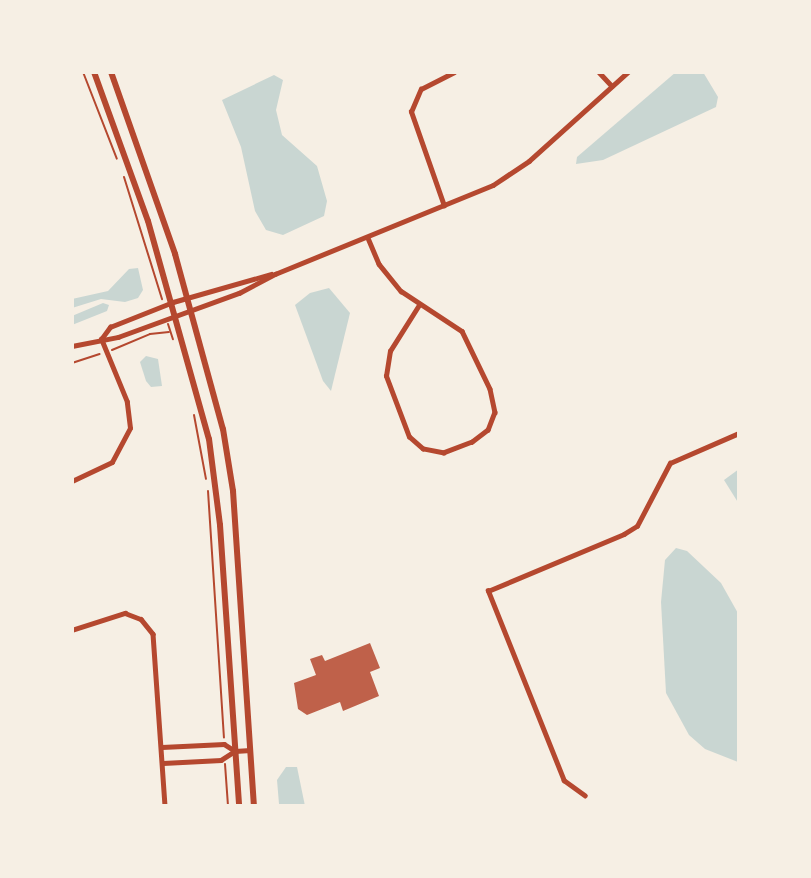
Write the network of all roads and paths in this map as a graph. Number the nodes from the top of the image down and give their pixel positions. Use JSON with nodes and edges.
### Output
{"nodes":[{"id":1,"x":83,"y":72,"type":"edge"},
{"id":2,"x":94,"y":72,"type":"edge"},
{"id":3,"x":111,"y":72,"type":"edge"},
{"id":4,"x":454,"y":72,"type":"edge"},
{"id":5,"x":599,"y":72,"type":"edge"},
{"id":6,"x":628,"y":72,"type":"edge"},
{"id":7,"x":612,"y":86,"type":"junction"},
{"id":8,"x":119,"y":163,"type":"dead end"},
{"id":9,"x":123,"y":174,"type":"dead end"},
{"id":10,"x":444,"y":206,"type":"junction"},
{"id":11,"x":368,"y":238,"type":"junction"},
{"id":12,"x":275,"y":274,"type":"junction"},
{"id":13,"x":161,"y":296,"type":"dead end"},
{"id":14,"x":188,"y":297,"type":"junction"},
{"id":15,"x":173,"y":302,"type":"junction"},
{"id":16,"x":419,"y":305,"type":"junction"},
{"id":17,"x":192,"y":311,"type":"junction"},
{"id":18,"x":177,"y":315,"type":"junction"},
{"id":19,"x":101,"y":338,"type":"junction"},
{"id":20,"x":174,"y":342,"type":"dead end"},
{"id":21,"x":72,"y":346,"type":"edge"},
{"id":22,"x":118,"y":347,"type":"dead end"},
{"id":23,"x":98,"y":355,"type":"dead end"},
{"id":24,"x":72,"y":363,"type":"edge"},
{"id":25,"x":194,"y":413,"type":"dead end"},
{"id":26,"x":739,"y":433,"type":"edge"},
{"id":27,"x":72,"y":481,"type":"edge"},
{"id":28,"x":72,"y":630,"type":"edge"},
{"id":29,"x":224,"y":733,"type":"dead end"},
{"id":30,"x":162,"y":747,"type":"junction"},
{"id":31,"x":250,"y":750,"type":"junction"},
{"id":32,"x":235,"y":751,"type":"junction"},
{"id":33,"x":163,"y":763,"type":"junction"},
{"id":34,"x":225,"y":771,"type":"dead end"},
{"id":35,"x":584,"y":796,"type":"dead end"},
{"id":36,"x":165,"y":806,"type":"edge"},
{"id":37,"x":228,"y":806,"type":"edge"},
{"id":38,"x":239,"y":806,"type":"edge"},
{"id":39,"x":254,"y":806,"type":"edge"}],
"edges":[{"from":1,"to":8,"type":"path"},
{"from":2,"to":15,"type":"main road"},
{"from":3,"to":14,"type":"main road"},
{"from":4,"to":10,"type":"street"},
{"from":5,"to":7,"type":"street"},
{"from":6,"to":7,"type":"street"},
{"from":7,"to":10,"type":"street"},
{"from":9,"to":13,"type":"path"},
{"from":10,"to":11,"type":"street"},
{"from":11,"to":12,"type":"street"},
{"from":11,"to":16,"type":"street"},
{"from":12,"to":14,"type":"street"},
{"from":12,"to":17,"type":"street"},
{"from":14,"to":15,"type":"street"},
{"from":14,"to":17,"type":"main road"},
{"from":15,"to":18,"type":"main road"},
{"from":15,"to":19,"type":"street"},
{"from":16,"to":16,"type":"street"},
{"from":17,"to":18,"type":"street"},
{"from":17,"to":31,"type":"main road"},
{"from":18,"to":19,"type":"street"},
{"from":18,"to":32,"type":"main road"},
{"from":19,"to":21,"type":"street"},
{"from":19,"to":27,"type":"street"},
{"from":20,"to":22,"type":"path"},
{"from":23,"to":24,"type":"path"},
{"from":25,"to":29,"type":"path"},
{"from":26,"to":35,"type":"street"},
{"from":28,"to":30,"type":"street"},
{"from":30,"to":32,"type":"street"},
{"from":30,"to":33,"type":"street"},
{"from":31,"to":32,"type":"street"},
{"from":31,"to":39,"type":"main road"},
{"from":32,"to":33,"type":"street"},
{"from":32,"to":38,"type":"main road"},
{"from":33,"to":36,"type":"street"},
{"from":34,"to":37,"type":"path"}]}
